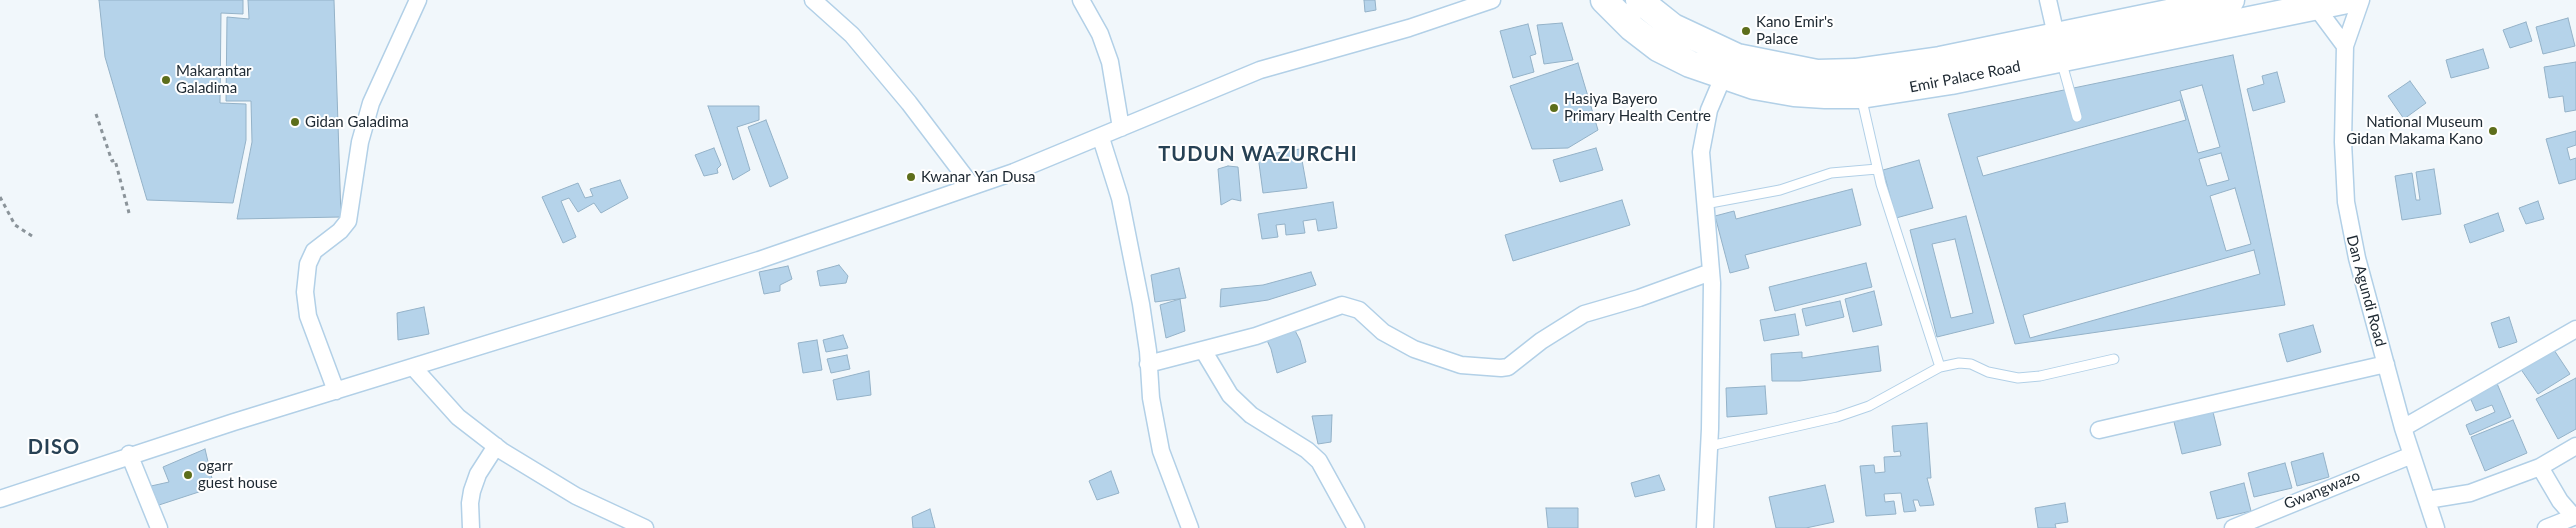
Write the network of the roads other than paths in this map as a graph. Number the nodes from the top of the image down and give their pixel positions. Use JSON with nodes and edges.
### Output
{"nodes":[{"id":1,"x":418,"y":0,"type":"edge"},
{"id":2,"x":813,"y":0,"type":"edge"},
{"id":3,"x":1082,"y":0,"type":"edge"},
{"id":4,"x":1492,"y":0,"type":"edge"},
{"id":5,"x":1604,"y":0,"type":"edge"},
{"id":6,"x":1639,"y":0,"type":"edge"},
{"id":7,"x":2048,"y":0,"type":"edge"},
{"id":8,"x":2231,"y":0,"type":"edge"},
{"id":9,"x":2346,"y":0,"type":"edge"},
{"id":10,"x":2361,"y":0,"type":"edge"},
{"id":11,"x":2316,"y":7,"type":"junction"},
{"id":12,"x":2345,"y":46,"type":"junction"},
{"id":13,"x":2058,"y":47,"type":"junction"},
{"id":14,"x":1723,"y":76,"type":"junction"},
{"id":15,"x":1861,"y":95,"type":"junction"},
{"id":16,"x":2077,"y":117,"type":"dead end"},
{"id":17,"x":1121,"y":128,"type":"junction"},
{"id":18,"x":1100,"y":138,"type":"junction"},
{"id":19,"x":1877,"y":170,"type":"junction"},
{"id":20,"x":972,"y":186,"type":"junction"},
{"id":21,"x":1705,"y":204,"type":"junction"},
{"id":22,"x":1711,"y":272,"type":"junction"},
{"id":23,"x":2576,"y":328,"type":"edge"},
{"id":24,"x":1203,"y":350,"type":"junction"},
{"id":25,"x":2114,"y":359,"type":"dead end"},
{"id":26,"x":1148,"y":364,"type":"junction"},
{"id":27,"x":2386,"y":364,"type":"junction"},
{"id":28,"x":413,"y":367,"type":"junction"},
{"id":29,"x":1940,"y":367,"type":"junction"},
{"id":30,"x":336,"y":390,"type":"junction"},
{"id":31,"x":2403,"y":428,"type":"junction"},
{"id":32,"x":2099,"y":430,"type":"dead end"},
{"id":33,"x":496,"y":446,"type":"junction"},
{"id":34,"x":1710,"y":446,"type":"junction"},
{"id":35,"x":2576,"y":446,"type":"edge"},
{"id":36,"x":130,"y":454,"type":"junction"},
{"id":37,"x":2412,"y":455,"type":"junction"},
{"id":38,"x":2540,"y":467,"type":"junction"},
{"id":39,"x":0,"y":499,"type":"edge"},
{"id":40,"x":2427,"y":500,"type":"junction"},
{"id":41,"x":2575,"y":517,"type":"edge"},
{"id":42,"x":159,"y":528,"type":"edge"},
{"id":43,"x":472,"y":528,"type":"edge"},
{"id":44,"x":645,"y":528,"type":"edge"},
{"id":45,"x":1190,"y":528,"type":"edge"},
{"id":46,"x":1356,"y":528,"type":"edge"},
{"id":47,"x":1705,"y":528,"type":"edge"},
{"id":48,"x":2233,"y":528,"type":"edge"},
{"id":49,"x":2436,"y":528,"type":"edge"},
{"id":50,"x":2546,"y":528,"type":"edge"}],
"edges":[{"from":1,"to":30,"type":"street"},
{"from":2,"to":20,"type":"street"},
{"from":3,"to":17,"type":"street"},
{"from":4,"to":17,"type":"street"},
{"from":5,"to":14,"type":"main road","name":"Emir Palace Road"},
{"from":6,"to":13,"type":"main road","name":"Emir Palace Road"},
{"from":7,"to":13,"type":"street"},
{"from":8,"to":13,"type":"main road","name":"Emir Palace Road"},
{"from":9,"to":11,"type":"main road","name":"Emir Palace Road"},
{"from":10,"to":12,"type":"street","name":"Dan Agundi Road"},
{"from":11,"to":12,"type":"street"},
{"from":11,"to":13,"type":"main road","name":"Emir Palace Road"},
{"from":12,"to":27,"type":"street","name":"Dan Agundi Road"},
{"from":13,"to":15,"type":"main road","name":"Emir Palace Road"},
{"from":13,"to":16,"type":"lane"},
{"from":14,"to":15,"type":"main road","name":"Emir Palace Road"},
{"from":14,"to":21,"type":"street"},
{"from":15,"to":19,"type":"lane"},
{"from":17,"to":18,"type":"street"},
{"from":18,"to":20,"type":"street"},
{"from":18,"to":26,"type":"street"},
{"from":19,"to":21,"type":"lane"},
{"from":19,"to":29,"type":"lane"},
{"from":20,"to":28,"type":"street"},
{"from":21,"to":22,"type":"street"},
{"from":22,"to":24,"type":"street"},
{"from":22,"to":34,"type":"street"},
{"from":23,"to":31,"type":"street"},
{"from":24,"to":26,"type":"street"},
{"from":24,"to":46,"type":"street"},
{"from":25,"to":29,"type":"lane"},
{"from":26,"to":45,"type":"street"},
{"from":27,"to":31,"type":"street","name":"Dan Agundi Road"},
{"from":27,"to":32,"type":"street"},
{"from":28,"to":30,"type":"street"},
{"from":28,"to":33,"type":"street"},
{"from":29,"to":34,"type":"lane"},
{"from":30,"to":36,"type":"street"},
{"from":31,"to":37,"type":"street","name":"Dan Agundi Road"},
{"from":33,"to":43,"type":"street"},
{"from":33,"to":44,"type":"street"},
{"from":34,"to":47,"type":"street"},
{"from":35,"to":38,"type":"street"},
{"from":36,"to":39,"type":"street"},
{"from":36,"to":42,"type":"street"},
{"from":37,"to":40,"type":"street","name":"Dan Agundi Road"},
{"from":37,"to":48,"type":"street","name":"Gwangwazo"},
{"from":38,"to":40,"type":"street"},
{"from":38,"to":41,"type":"street"},
{"from":40,"to":49,"type":"street","name":"Dan Agundi Road"},
{"from":41,"to":50,"type":"street"}]}
